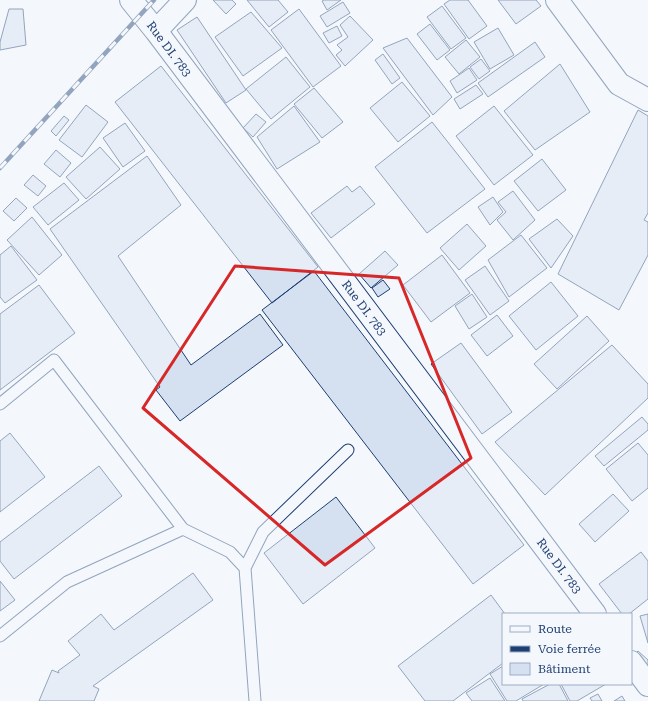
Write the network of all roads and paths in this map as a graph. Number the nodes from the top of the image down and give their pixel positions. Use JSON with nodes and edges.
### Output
{"nodes":[{"id":1,"x":185,"y":0,"type":"edge"},
{"id":2,"x":558,"y":0,"type":"edge"},
{"id":3,"x":131,"y":1,"type":"edge"},
{"id":4,"x":156,"y":31,"type":"junction"},
{"id":5,"x":648,"y":100,"type":"edge"},
{"id":6,"x":0,"y":404,"type":"edge"},
{"id":7,"x":348,"y":450,"type":"dead end"},
{"id":8,"x":182,"y":529,"type":"junction"},
{"id":9,"x":245,"y":568,"type":"junction"},
{"id":10,"x":594,"y":613,"type":"edge"},
{"id":11,"x":0,"y":636,"type":"edge"},
{"id":12,"x":632,"y":663,"type":"edge"},
{"id":13,"x":648,"y":685,"type":"edge"},
{"id":14,"x":255,"y":701,"type":"edge"}],
"edges":[{"from":1,"to":4,"type":"street"},
{"from":2,"to":5,"type":"street"},
{"from":3,"to":4,"type":"street","name":"Rue DI. 783"},
{"from":4,"to":10,"type":"street","name":"Rue DI. 783"},
{"from":6,"to":8,"type":"lane"},
{"from":7,"to":9,"type":"lane"},
{"from":8,"to":9,"type":"lane"},
{"from":8,"to":11,"type":"lane"},
{"from":9,"to":14,"type":"lane"},
{"from":12,"to":13,"type":"street"}]}
